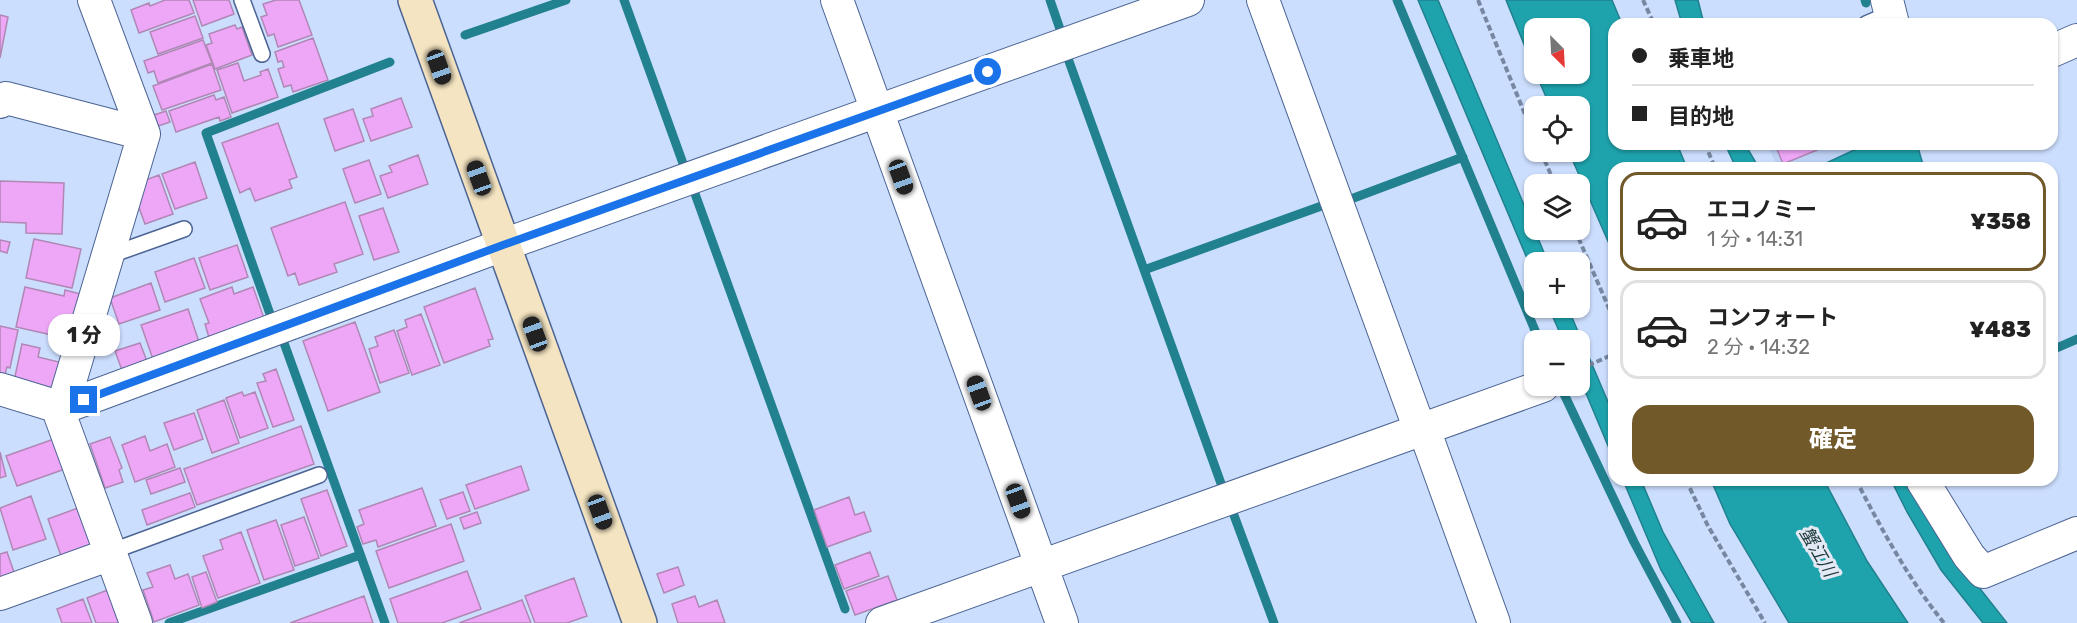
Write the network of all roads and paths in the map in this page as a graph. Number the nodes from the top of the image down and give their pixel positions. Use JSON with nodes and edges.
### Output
{"nodes":[{"id":1,"x":94,"y":0,"type":"edge"},
{"id":2,"x":242,"y":0,"type":"edge"},
{"id":3,"x":415,"y":0,"type":"edge"},
{"id":4,"x":837,"y":0,"type":"edge"},
{"id":5,"x":1188,"y":0,"type":"edge"},
{"id":6,"x":1263,"y":0,"type":"edge"},
{"id":7,"x":1478,"y":0,"type":"edge"},
{"id":8,"x":1643,"y":0,"type":"edge"},
{"id":9,"x":1651,"y":18,"type":"edge"},
{"id":10,"x":2077,"y":40,"type":"edge"},
{"id":11,"x":2058,"y":48,"type":"edge"},
{"id":12,"x":262,"y":54,"type":"dead end"},
{"id":13,"x":0,"y":102,"type":"edge"},
{"id":14,"x":877,"y":112,"type":"junction"},
{"id":15,"x":1524,"y":112,"type":"edge"},
{"id":16,"x":144,"y":134,"type":"junction"},
{"id":17,"x":184,"y":229,"type":"dead end"},
{"id":18,"x":1579,"y":240,"type":"edge"},
{"id":19,"x":503,"y":245,"type":"junction"},
{"id":20,"x":108,"y":256,"type":"junction"},
{"id":21,"x":1608,"y":306,"type":"edge"},
{"id":22,"x":1608,"y":357,"type":"edge"},
{"id":23,"x":1590,"y":365,"type":"edge"},
{"id":24,"x":0,"y":389,"type":"edge"},
{"id":25,"x":1524,"y":393,"type":"edge"},
{"id":26,"x":62,"y":408,"type":"junction"},
{"id":27,"x":1422,"y":430,"type":"junction"},
{"id":28,"x":319,"y":475,"type":"dead end"},
{"id":29,"x":1689,"y":486,"type":"edge"},
{"id":30,"x":1859,"y":486,"type":"edge"},
{"id":31,"x":1926,"y":486,"type":"edge"},
{"id":32,"x":2077,"y":533,"type":"edge"},
{"id":33,"x":110,"y":553,"type":"junction"},
{"id":34,"x":1042,"y":566,"type":"junction"},
{"id":35,"x":0,"y":594,"type":"edge"},
{"id":36,"x":136,"y":623,"type":"edge"},
{"id":37,"x":640,"y":623,"type":"edge"},
{"id":38,"x":882,"y":623,"type":"edge"},
{"id":39,"x":1062,"y":623,"type":"edge"},
{"id":40,"x":1494,"y":623,"type":"edge"},
{"id":41,"x":1765,"y":623,"type":"edge"},
{"id":42,"x":1944,"y":623,"type":"edge"}],
"edges":[{"from":1,"to":16,"type":"street"},
{"from":2,"to":12,"type":"lane"},
{"from":3,"to":19,"type":"street"},
{"from":4,"to":14,"type":"street"},
{"from":5,"to":14,"type":"street"},
{"from":6,"to":27,"type":"street"},
{"from":7,"to":15,"type":"path"},
{"from":8,"to":9,"type":"path"},
{"from":10,"to":11,"type":"street"},
{"from":13,"to":16,"type":"street"},
{"from":14,"to":19,"type":"street"},
{"from":14,"to":34,"type":"street"},
{"from":16,"to":20,"type":"street"},
{"from":17,"to":20,"type":"lane"},
{"from":18,"to":21,"type":"path"},
{"from":19,"to":26,"type":"street"},
{"from":19,"to":37,"type":"street"},
{"from":20,"to":26,"type":"street"},
{"from":22,"to":23,"type":"path"},
{"from":24,"to":26,"type":"street"},
{"from":25,"to":27,"type":"street"},
{"from":26,"to":33,"type":"street"},
{"from":27,"to":34,"type":"street"},
{"from":27,"to":40,"type":"street"},
{"from":28,"to":33,"type":"lane"},
{"from":29,"to":41,"type":"path"},
{"from":30,"to":42,"type":"path"},
{"from":31,"to":32,"type":"street"},
{"from":33,"to":35,"type":"street"},
{"from":33,"to":36,"type":"street"},
{"from":34,"to":38,"type":"street"},
{"from":34,"to":39,"type":"street"}]}
